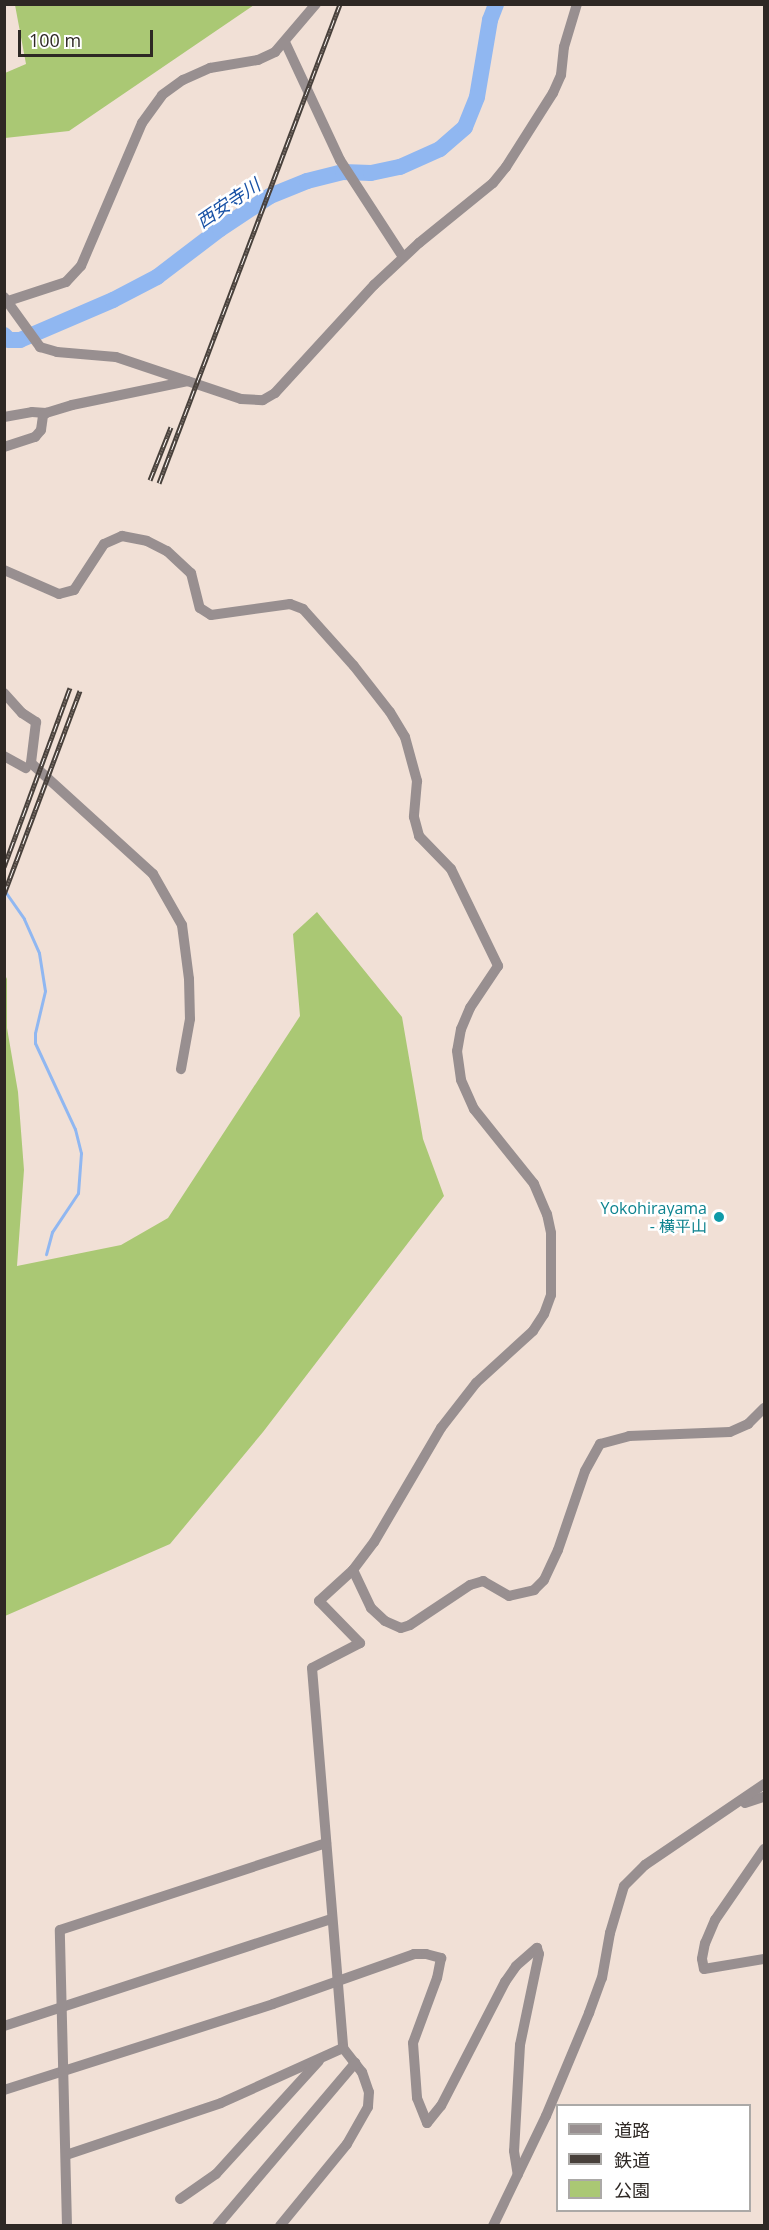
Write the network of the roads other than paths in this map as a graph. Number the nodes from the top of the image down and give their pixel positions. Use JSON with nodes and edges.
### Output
{"nodes":[{"id":1,"x":316,"y":4,"type":"edge"},
{"id":2,"x":577,"y":4,"type":"edge"},
{"id":3,"x":285,"y":42,"type":"junction"},
{"id":4,"x":403,"y":257,"type":"junction"},
{"id":5,"x":6,"y":299,"type":"edge"},
{"id":6,"x":188,"y":381,"type":"junction"},
{"id":7,"x":46,"y":413,"type":"junction"},
{"id":8,"x":4,"y":417,"type":"edge"},
{"id":9,"x":4,"y":447,"type":"edge"},
{"id":10,"x":4,"y":570,"type":"edge"},
{"id":11,"x":4,"y":693,"type":"edge"},
{"id":12,"x":4,"y":756,"type":"edge"},
{"id":13,"x":26,"y":768,"type":"dead end"},
{"id":14,"x":181,"y":1069,"type":"dead end"},
{"id":15,"x":765,"y":1408,"type":"edge"},
{"id":16,"x":353,"y":1570,"type":"junction"},
{"id":17,"x":765,"y":1784,"type":"edge"},
{"id":18,"x":765,"y":1797,"type":"edge"},
{"id":19,"x":734,"y":1807,"type":"junction"},
{"id":20,"x":326,"y":1843,"type":"junction"},
{"id":21,"x":765,"y":1849,"type":"edge"},
{"id":22,"x":332,"y":1919,"type":"junction"},
{"id":23,"x":765,"y":1959,"type":"edge"},
{"id":24,"x":337,"y":1982,"type":"junction"},
{"id":25,"x":62,"y":2008,"type":"junction"},
{"id":26,"x":4,"y":2026,"type":"edge"},
{"id":27,"x":343,"y":2048,"type":"junction"},
{"id":28,"x":321,"y":2058,"type":"junction"},
{"id":29,"x":355,"y":2063,"type":"junction"},
{"id":30,"x":63,"y":2072,"type":"junction"},
{"id":31,"x":4,"y":2090,"type":"edge"},
{"id":32,"x":66,"y":2155,"type":"junction"},
{"id":33,"x":518,"y":2175,"type":"junction"},
{"id":34,"x":180,"y":2199,"type":"dead end"},
{"id":35,"x":67,"y":2226,"type":"edge"},
{"id":36,"x":217,"y":2226,"type":"edge"},
{"id":37,"x":280,"y":2226,"type":"edge"},
{"id":38,"x":493,"y":2226,"type":"edge"}],
"edges":[{"from":1,"to":3,"type":"street"},
{"from":2,"to":4,"type":"street"},
{"from":3,"to":4,"type":"street"},
{"from":3,"to":5,"type":"street"},
{"from":4,"to":6,"type":"street"},
{"from":5,"to":6,"type":"street"},
{"from":6,"to":7,"type":"street"},
{"from":7,"to":8,"type":"street"},
{"from":7,"to":9,"type":"street"},
{"from":10,"to":16,"type":"street"},
{"from":11,"to":14,"type":"street"},
{"from":12,"to":13,"type":"street"},
{"from":15,"to":16,"type":"street"},
{"from":16,"to":20,"type":"street"},
{"from":17,"to":19,"type":"street"},
{"from":18,"to":19,"type":"street"},
{"from":19,"to":33,"type":"street"},
{"from":20,"to":22,"type":"street"},
{"from":20,"to":25,"type":"street"},
{"from":21,"to":23,"type":"street"},
{"from":22,"to":24,"type":"street"},
{"from":22,"to":25,"type":"street"},
{"from":24,"to":27,"type":"street"},
{"from":24,"to":30,"type":"street"},
{"from":24,"to":33,"type":"street"},
{"from":25,"to":26,"type":"street"},
{"from":25,"to":30,"type":"street"},
{"from":27,"to":28,"type":"street"},
{"from":27,"to":29,"type":"street"},
{"from":28,"to":32,"type":"street"},
{"from":28,"to":34,"type":"street"},
{"from":29,"to":36,"type":"street"},
{"from":29,"to":37,"type":"street"},
{"from":30,"to":31,"type":"street"},
{"from":30,"to":32,"type":"street"},
{"from":32,"to":35,"type":"street"},
{"from":33,"to":38,"type":"street"}]}
